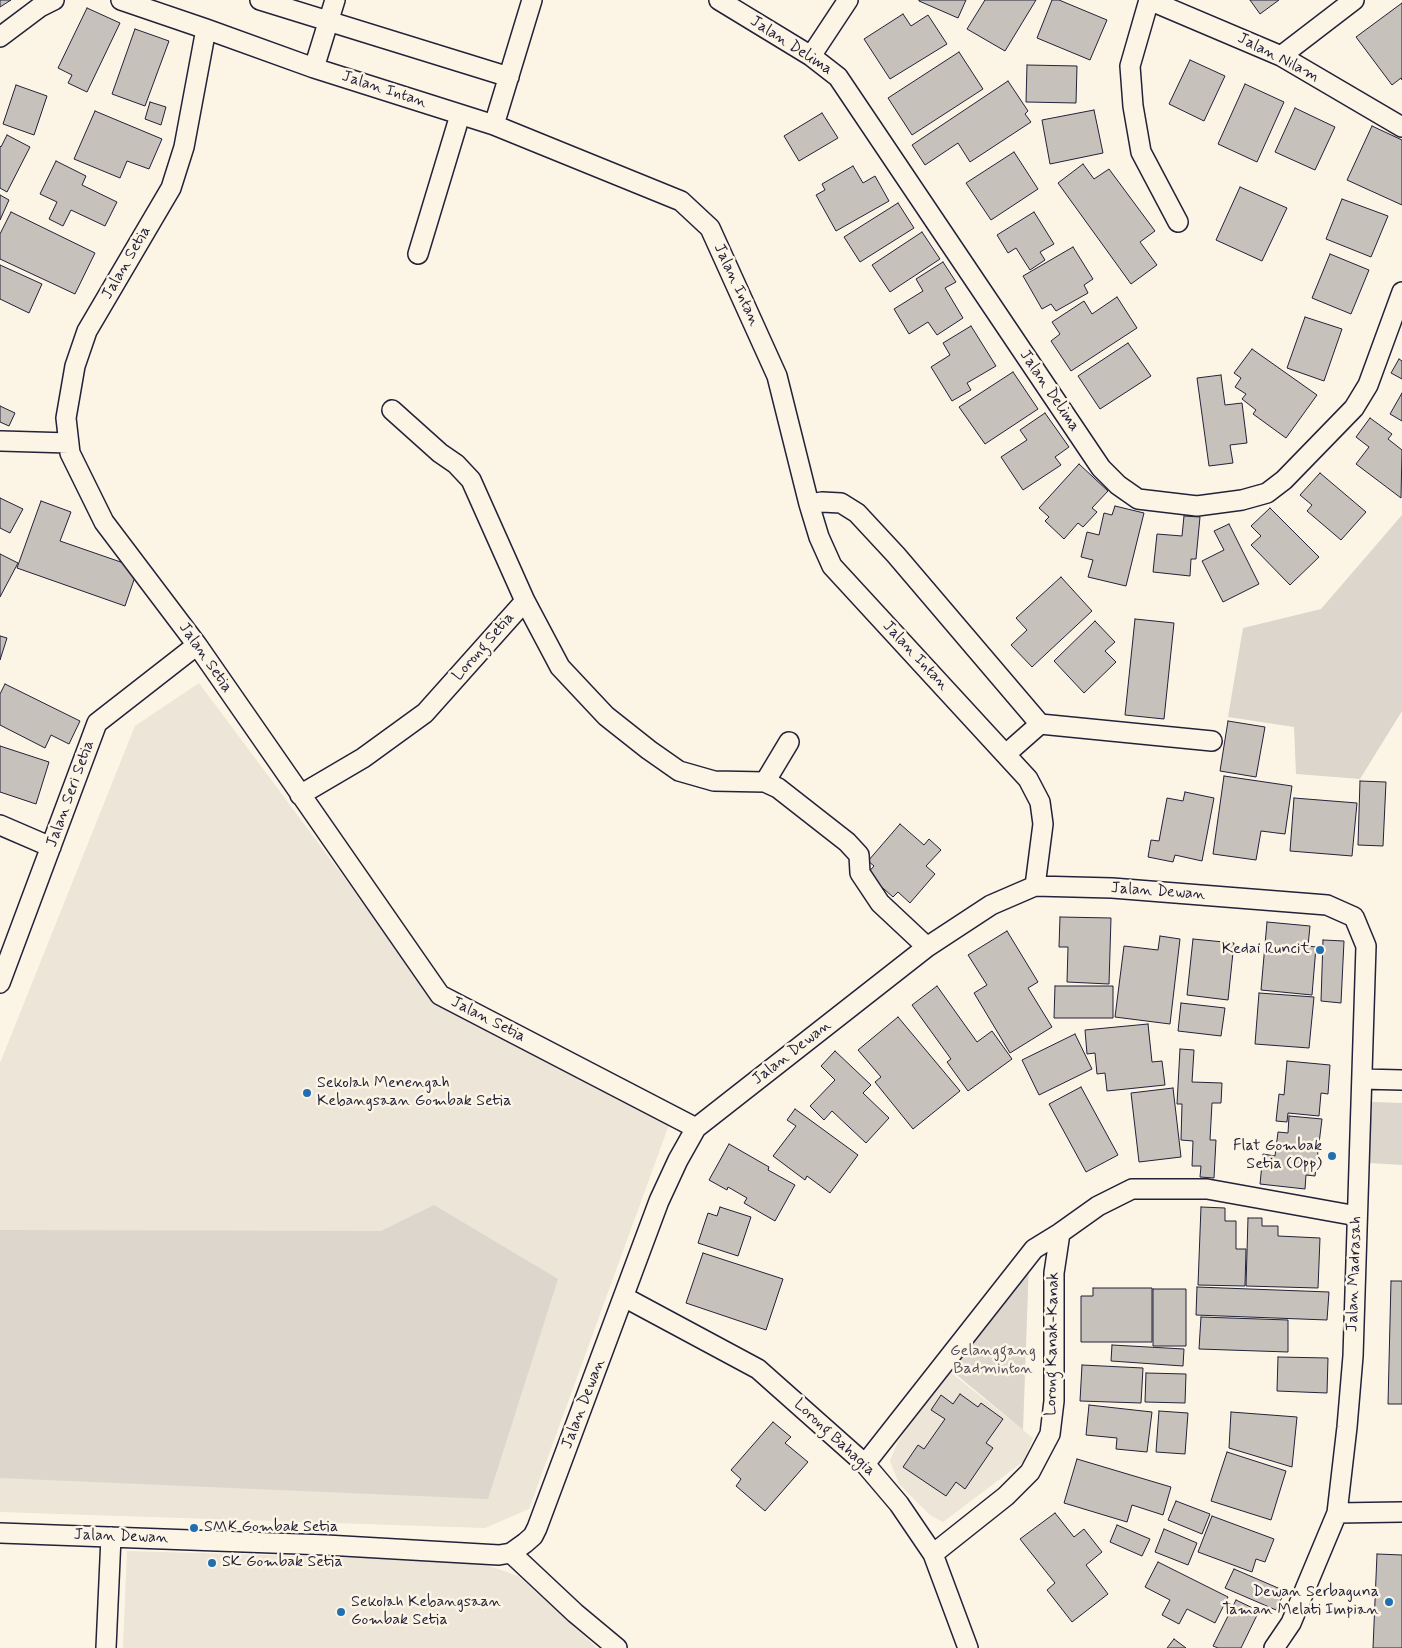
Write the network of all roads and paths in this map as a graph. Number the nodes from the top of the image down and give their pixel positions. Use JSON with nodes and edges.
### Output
{"nodes":[{"id":1,"x":54,"y":0,"type":"edge"},
{"id":2,"x":121,"y":0,"type":"edge"},
{"id":3,"x":260,"y":0,"type":"edge"},
{"id":4,"x":335,"y":0,"type":"edge"},
{"id":5,"x":532,"y":0,"type":"edge"},
{"id":6,"x":719,"y":0,"type":"edge"},
{"id":7,"x":848,"y":0,"type":"edge"},
{"id":8,"x":1149,"y":0,"type":"edge"},
{"id":9,"x":1354,"y":0,"type":"edge"},
{"id":10,"x":328,"y":21,"type":"junction"},
{"id":11,"x":206,"y":29,"type":"junction"},
{"id":12,"x":0,"y":37,"type":"edge"},
{"id":13,"x":812,"y":56,"type":"junction"},
{"id":14,"x":1281,"y":56,"type":"junction"},
{"id":15,"x":314,"y":68,"type":"junction"},
{"id":16,"x":508,"y":76,"type":"junction"},
{"id":17,"x":460,"y":115,"type":"junction"},
{"id":18,"x":494,"y":126,"type":"junction"},
{"id":19,"x":1402,"y":126,"type":"edge"},
{"id":20,"x":1178,"y":222,"type":"dead end"},
{"id":21,"x":418,"y":254,"type":"dead end"},
{"id":22,"x":1402,"y":292,"type":"edge"},
{"id":23,"x":392,"y":410,"type":"dead end"},
{"id":24,"x":1,"y":441,"type":"edge"},
{"id":25,"x":69,"y":443,"type":"junction"},
{"id":26,"x":809,"y":504,"type":"junction"},
{"id":27,"x":525,"y":601,"type":"junction"},
{"id":28,"x":197,"y":645,"type":"junction"},
{"id":29,"x":1040,"y":724,"type":"junction"},
{"id":30,"x":1212,"y":741,"type":"dead end"},
{"id":31,"x":789,"y":742,"type":"dead end"},
{"id":32,"x":1006,"y":754,"type":"junction"},
{"id":33,"x":765,"y":782,"type":"junction"},
{"id":34,"x":300,"y":795,"type":"junction"},
{"id":35,"x":0,"y":825,"type":"edge"},
{"id":36,"x":51,"y":847,"type":"junction"},
{"id":37,"x":1034,"y":886,"type":"junction"},
{"id":38,"x":1327,"y":904,"type":"joint"},
{"id":39,"x":927,"y":947,"type":"junction"},
{"id":40,"x":0,"y":983,"type":"edge"},
{"id":41,"x":1362,"y":1079,"type":"junction"},
{"id":42,"x":1402,"y":1080,"type":"edge"},
{"id":43,"x":696,"y":1128,"type":"junction"},
{"id":44,"x":1358,"y":1216,"type":"junction"},
{"id":45,"x":1060,"y":1233,"type":"junction"},
{"id":46,"x":624,"y":1297,"type":"junction"},
{"id":47,"x":865,"y":1464,"type":"junction"},
{"id":48,"x":1402,"y":1512,"type":"edge"},
{"id":49,"x":1337,"y":1513,"type":"junction"},
{"id":50,"x":0,"y":1533,"type":"edge"},
{"id":51,"x":111,"y":1537,"type":"junction"},
{"id":52,"x":511,"y":1553,"type":"junction"},
{"id":53,"x":933,"y":1554,"type":"junction"},
{"id":54,"x":106,"y":1648,"type":"edge"},
{"id":55,"x":617,"y":1648,"type":"edge"},
{"id":56,"x":968,"y":1648,"type":"edge"},
{"id":57,"x":1274,"y":1648,"type":"edge"}],
"edges":[{"from":1,"to":12,"type":"street"},
{"from":2,"to":11,"type":"street","name":"Jalan Intan"},
{"from":3,"to":10,"type":"street"},
{"from":4,"to":10,"type":"street"},
{"from":5,"to":16,"type":"street"},
{"from":6,"to":13,"type":"street","name":"Jalan Delima"},
{"from":7,"to":13,"type":"street"},
{"from":8,"to":14,"type":"street","name":"Jalan Nilam"},
{"from":8,"to":20,"type":"street"},
{"from":9,"to":14,"type":"street"},
{"from":10,"to":15,"type":"street"},
{"from":10,"to":16,"type":"street"},
{"from":11,"to":15,"type":"street","name":"Jalan Intan"},
{"from":11,"to":25,"type":"street","name":"Jalan Setia"},
{"from":13,"to":22,"type":"street","name":"Jalan Delima"},
{"from":14,"to":19,"type":"street","name":"Jalan Nilam"},
{"from":15,"to":17,"type":"street","name":"Jalan Intan"},
{"from":16,"to":18,"type":"street"},
{"from":17,"to":18,"type":"street","name":"Jalan Intan"},
{"from":17,"to":21,"type":"street"},
{"from":18,"to":26,"type":"street","name":"Jalan Intan"},
{"from":23,"to":27,"type":"street","name":"Lorong Setia"},
{"from":24,"to":25,"type":"street"},
{"from":25,"to":28,"type":"street","name":"Jalan Setia"},
{"from":26,"to":29,"type":"street"},
{"from":26,"to":32,"type":"street","name":"Jalan Intan"},
{"from":27,"to":33,"type":"street"},
{"from":27,"to":34,"type":"street","name":"Lorong Setia"},
{"from":28,"to":34,"type":"street","name":"Jalan Setia"},
{"from":28,"to":36,"type":"street","name":"Jalan Seri Setia"},
{"from":29,"to":30,"type":"street"},
{"from":29,"to":32,"type":"street"},
{"from":31,"to":33,"type":"street"},
{"from":32,"to":37,"type":"street","name":"Jalan Intan"},
{"from":33,"to":39,"type":"street"},
{"from":34,"to":43,"type":"street","name":"Jalan Setia"},
{"from":35,"to":36,"type":"street"},
{"from":36,"to":40,"type":"street","name":"Jalan Seri Setia"},
{"from":37,"to":38,"type":"street","name":"Jalan Dewan"},
{"from":37,"to":39,"type":"street","name":"Jalan Dewan"},
{"from":38,"to":41,"type":"street","name":"Jalan Madrasah"},
{"from":39,"to":43,"type":"street","name":"Jalan Dewan"},
{"from":41,"to":42,"type":"street"},
{"from":41,"to":44,"type":"street","name":"Jalan Madrasah"},
{"from":43,"to":46,"type":"street","name":"Jalan Dewan"},
{"from":44,"to":45,"type":"street","name":"Lorong Kanak-Kanak"},
{"from":44,"to":49,"type":"street","name":"Jalan Madrasah"},
{"from":45,"to":47,"type":"street","name":"Lorong Kanak-Kanak"},
{"from":45,"to":53,"type":"street","name":"Lorong Kanak-Kanak"},
{"from":46,"to":47,"type":"street","name":"Lorong Bahagia"},
{"from":46,"to":52,"type":"street","name":"Jalan Dewan"},
{"from":47,"to":53,"type":"street","name":"Lorong Bahagia"},
{"from":48,"to":49,"type":"street"},
{"from":49,"to":57,"type":"street","name":"Jalan Madrasah"},
{"from":50,"to":51,"type":"street","name":"Jalan Dewan"},
{"from":51,"to":52,"type":"street","name":"Jalan Dewan"},
{"from":51,"to":54,"type":"street"},
{"from":52,"to":55,"type":"street"},
{"from":53,"to":56,"type":"street","name":"Lorong Bahagia"}]}
